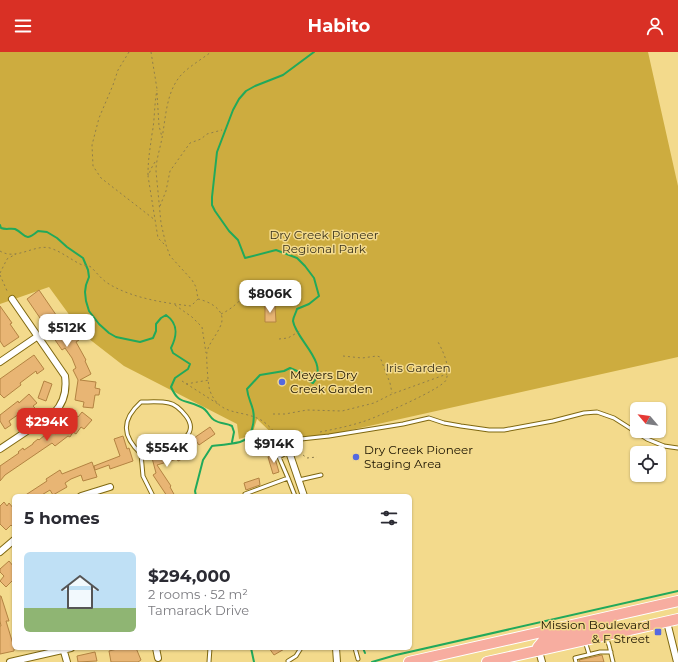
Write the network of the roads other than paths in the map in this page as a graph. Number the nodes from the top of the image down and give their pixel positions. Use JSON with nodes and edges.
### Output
{"nodes":[{"id":1,"x":12,"y":299,"type":"road end"},
{"id":2,"x":38,"y":336,"type":"junction"},
{"id":3,"x":0,"y":362,"type":"edge"},
{"id":4,"x":295,"y":438,"type":"dead end"},
{"id":5,"x":286,"y":443,"type":"road end"},
{"id":6,"x":678,"y":448,"type":"edge"},
{"id":7,"x":0,"y":449,"type":"edge"},
{"id":8,"x":288,"y":452,"type":"junction"},
{"id":9,"x":141,"y":454,"type":"junction"},
{"id":10,"x":321,"y":475,"type":"dead end"},
{"id":11,"x":288,"y":478,"type":"junction"},
{"id":12,"x":299,"y":480,"type":"junction"},
{"id":13,"x":110,"y":487,"type":"dead end"},
{"id":14,"x":88,"y":494,"type":"edge"},
{"id":15,"x":152,"y":494,"type":"edge"},
{"id":16,"x":245,"y":494,"type":"dead end"},
{"id":17,"x":294,"y":494,"type":"edge"},
{"id":18,"x":303,"y":494,"type":"edge"},
{"id":19,"x":12,"y":542,"type":"edge"},
{"id":20,"x":0,"y":552,"type":"edge"},
{"id":21,"x":678,"y":601,"type":"edge"},
{"id":22,"x":616,"y":615,"type":"junction"},
{"id":23,"x":678,"y":619,"type":"edge"},
{"id":24,"x":667,"y":622,"type":"junction"},
{"id":25,"x":605,"y":636,"type":"junction"},
{"id":26,"x":585,"y":640,"type":"junction"},
{"id":27,"x":60,"y":650,"type":"edge"},
{"id":28,"x":64,"y":650,"type":"edge"},
{"id":29,"x":156,"y":650,"type":"edge"},
{"id":30,"x":210,"y":650,"type":"edge"},
{"id":31,"x":300,"y":650,"type":"edge"},
{"id":32,"x":336,"y":650,"type":"edge"},
{"id":33,"x":356,"y":650,"type":"edge"},
{"id":34,"x":538,"y":651,"type":"junction"},
{"id":35,"x":611,"y":652,"type":"junction"},
{"id":36,"x":589,"y":654,"type":"junction"},
{"id":37,"x":158,"y":658,"type":"dead end"},
{"id":38,"x":358,"y":659,"type":"dead end"},
{"id":39,"x":288,"y":661,"type":"edge"},
{"id":40,"x":10,"y":662,"type":"edge"},
{"id":41,"x":67,"y":662,"type":"edge"},
{"id":42,"x":209,"y":662,"type":"edge"},
{"id":43,"x":337,"y":662,"type":"edge"},
{"id":44,"x":409,"y":662,"type":"edge"},
{"id":45,"x":487,"y":662,"type":"edge"},
{"id":46,"x":542,"y":662,"type":"edge"},
{"id":47,"x":576,"y":662,"type":"edge"},
{"id":48,"x":613,"y":662,"type":"edge"},
{"id":49,"x":677,"y":662,"type":"edge"}],
"edges":[{"from":1,"to":2,"type":"street"},
{"from":2,"to":3,"type":"street"},
{"from":2,"to":7,"type":"street"},
{"from":4,"to":6,"type":"lane"},
{"from":5,"to":8,"type":"street"},
{"from":8,"to":11,"type":"lane"},
{"from":8,"to":12,"type":"street"},
{"from":9,"to":9,"type":"lane"},
{"from":9,"to":15,"type":"lane"},
{"from":10,"to":12,"type":"lane"},
{"from":11,"to":16,"type":"lane"},
{"from":11,"to":17,"type":"lane"},
{"from":12,"to":18,"type":"street"},
{"from":13,"to":14,"type":"street"},
{"from":19,"to":20,"type":"street"},
{"from":21,"to":22,"type":"main road"},
{"from":22,"to":34,"type":"main road"},
{"from":22,"to":44,"type":"main road"},
{"from":23,"to":24,"type":"main road"},
{"from":24,"to":25,"type":"main road"},
{"from":24,"to":49,"type":"street"},
{"from":25,"to":26,"type":"main road"},
{"from":25,"to":35,"type":"lane"},
{"from":26,"to":34,"type":"main road"},
{"from":26,"to":36,"type":"lane"},
{"from":27,"to":40,"type":"street"},
{"from":28,"to":41,"type":"street"},
{"from":29,"to":37,"type":"street"},
{"from":30,"to":42,"type":"lane"},
{"from":31,"to":39,"type":"lane"},
{"from":32,"to":43,"type":"street"},
{"from":33,"to":38,"type":"lane"},
{"from":34,"to":45,"type":"main road"},
{"from":34,"to":46,"type":"street"},
{"from":35,"to":36,"type":"lane"},
{"from":35,"to":48,"type":"lane"},
{"from":36,"to":47,"type":"lane"}]}
